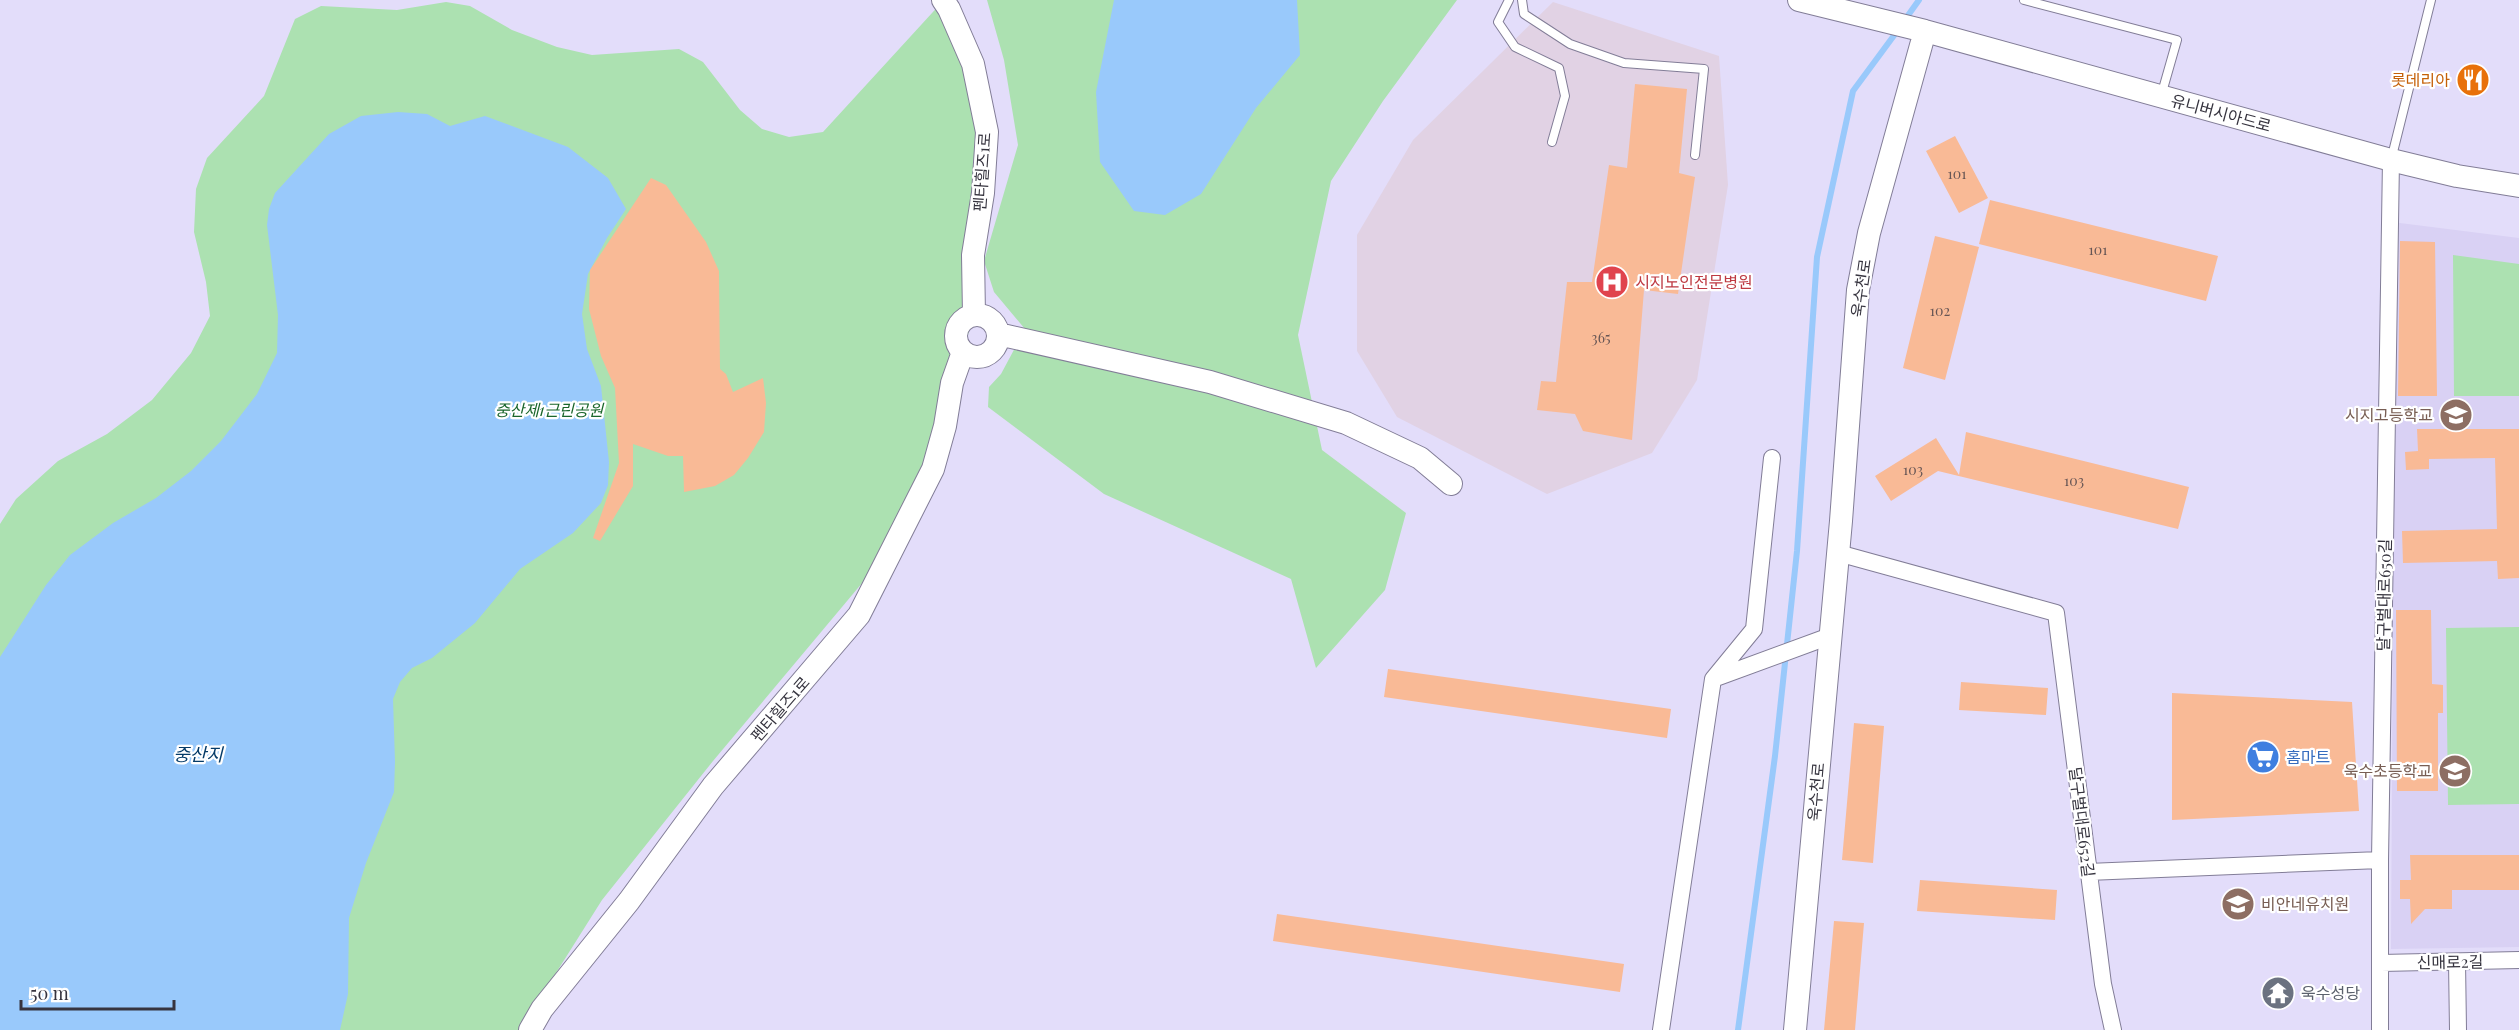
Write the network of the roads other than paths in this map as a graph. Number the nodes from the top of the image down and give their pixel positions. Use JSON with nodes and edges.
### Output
{"nodes":[{"id":1,"x":943,"y":0,"type":"edge"},
{"id":2,"x":1509,"y":0,"type":"edge"},
{"id":3,"x":1522,"y":0,"type":"edge"},
{"id":4,"x":1799,"y":0,"type":"edge"},
{"id":5,"x":2024,"y":0,"type":"edge"},
{"id":6,"x":2431,"y":0,"type":"edge"},
{"id":7,"x":1924,"y":31,"type":"junction"},
{"id":8,"x":2160,"y":96,"type":"junction"},
{"id":9,"x":1552,"y":142,"type":"dead end"},
{"id":10,"x":1695,"y":155,"type":"dead end"},
{"id":11,"x":2391,"y":159,"type":"junction"},
{"id":12,"x":2519,"y":186,"type":"edge"},
{"id":13,"x":974,"y":315,"type":"junction"},
{"id":14,"x":998,"y":334,"type":"junction"},
{"id":15,"x":963,"y":351,"type":"junction"},
{"id":16,"x":1772,"y":458,"type":"dead end"},
{"id":17,"x":1451,"y":483,"type":"dead end"},
{"id":18,"x":1838,"y":553,"type":"junction"},
{"id":19,"x":1830,"y":636,"type":"junction"},
{"id":20,"x":1713,"y":679,"type":"junction"},
{"id":21,"x":2380,"y":860,"type":"junction"},
{"id":22,"x":2088,"y":872,"type":"junction"},
{"id":23,"x":2519,"y":960,"type":"edge"},
{"id":24,"x":2457,"y":962,"type":"junction"},
{"id":25,"x":2381,"y":963,"type":"junction"},
{"id":26,"x":530,"y":1030,"type":"edge"},
{"id":27,"x":1661,"y":1030,"type":"edge"},
{"id":28,"x":1795,"y":1030,"type":"edge"},
{"id":29,"x":2113,"y":1030,"type":"edge"},
{"id":30,"x":2380,"y":1030,"type":"edge"},
{"id":31,"x":2458,"y":1030,"type":"edge"}],
"edges":[{"from":1,"to":13,"type":"main road","name":"펜타힐즈1로"},
{"from":2,"to":9,"type":"lane"},
{"from":3,"to":10,"type":"lane"},
{"from":4,"to":7,"type":"main road","name":"유니버시아드로"},
{"from":5,"to":8,"type":"lane"},
{"from":6,"to":11,"type":"lane"},
{"from":7,"to":8,"type":"main road","name":"유니버시아드로"},
{"from":7,"to":18,"type":"main road","name":"욱수천로"},
{"from":8,"to":11,"type":"main road","name":"유니버시아드로"},
{"from":11,"to":12,"type":"main road","name":"유니버시아드로"},
{"from":11,"to":21,"type":"street","name":"달구벌대로650길"},
{"from":13,"to":14,"type":"main road"},
{"from":13,"to":15,"type":"main road"},
{"from":14,"to":15,"type":"main road"},
{"from":14,"to":17,"type":"main road"},
{"from":15,"to":26,"type":"main road","name":"펜타힐즈1로"},
{"from":16,"to":20,"type":"street"},
{"from":18,"to":19,"type":"main road","name":"욱수천로"},
{"from":18,"to":22,"type":"street","name":"달구벌대로652길"},
{"from":19,"to":20,"type":"street"},
{"from":19,"to":28,"type":"main road","name":"욱수천로"},
{"from":20,"to":27,"type":"street"},
{"from":21,"to":22,"type":"street"},
{"from":21,"to":25,"type":"street","name":"달구벌대로650길"},
{"from":22,"to":29,"type":"street","name":"달구벌대로652길"},
{"from":23,"to":24,"type":"street","name":"신매로2길"},
{"from":24,"to":25,"type":"street","name":"신매로2길"},
{"from":24,"to":31,"type":"street"},
{"from":25,"to":30,"type":"street","name":"달구벌대로650길"}]}
